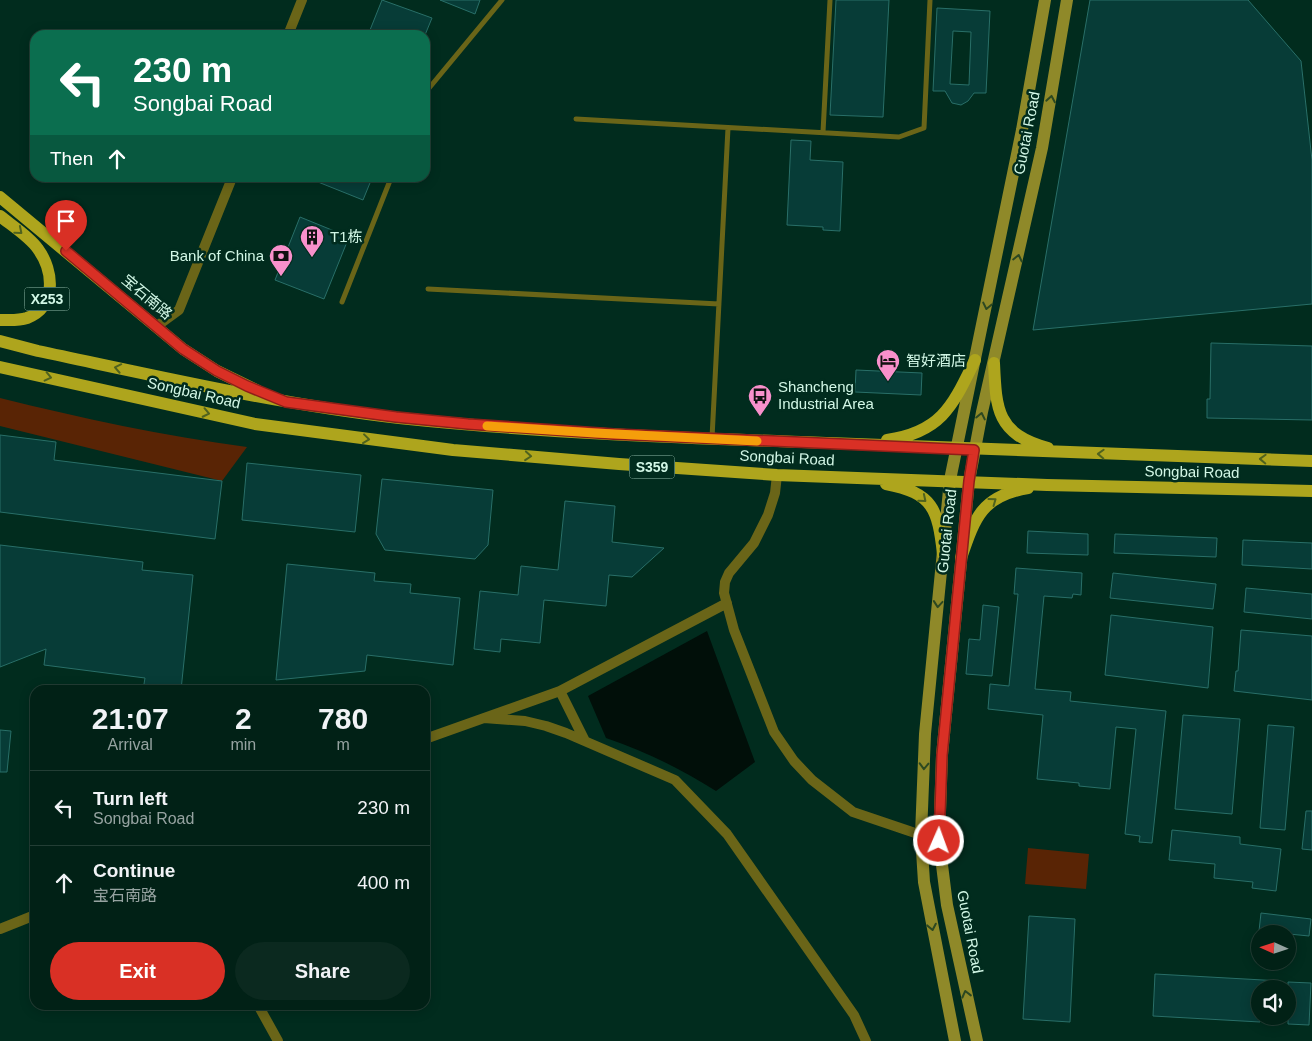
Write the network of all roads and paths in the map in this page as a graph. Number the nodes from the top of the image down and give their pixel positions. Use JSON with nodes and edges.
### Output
{"nodes":[{"id":1,"x":302,"y":0,"type":"edge"},
{"id":2,"x":502,"y":0,"type":"edge"},
{"id":3,"x":830,"y":0,"type":"edge"},
{"id":4,"x":930,"y":0,"type":"edge"},
{"id":5,"x":1045,"y":0,"type":"edge"},
{"id":6,"x":1067,"y":0,"type":"edge"},
{"id":7,"x":290,"y":30,"type":"edge"},
{"id":8,"x":430,"y":87,"type":"edge"},
{"id":9,"x":576,"y":119,"type":"dead end"},
{"id":10,"x":728,"y":128,"type":"junction"},
{"id":11,"x":823,"y":132,"type":"junction"},
{"id":12,"x":230,"y":182,"type":"edge"},
{"id":13,"x":389,"y":182,"type":"edge"},
{"id":14,"x":0,"y":197,"type":"edge"},
{"id":15,"x":0,"y":216,"type":"edge"},
{"id":16,"x":428,"y":289,"type":"dead end"},
{"id":17,"x":342,"y":302,"type":"dead end"},
{"id":18,"x":719,"y":304,"type":"junction"},
{"id":19,"x":0,"y":320,"type":"edge"},
{"id":20,"x":157,"y":326,"type":"junction"},
{"id":21,"x":0,"y":341,"type":"edge"},
{"id":22,"x":975,"y":360,"type":"junction"},
{"id":23,"x":994,"y":363,"type":"junction"},
{"id":24,"x":2,"y":368,"type":"edge"},
{"id":25,"x":286,"y":402,"type":"junction"},
{"id":26,"x":712,"y":439,"type":"junction"},
{"id":27,"x":858,"y":444,"type":"junction"},
{"id":28,"x":956,"y":448,"type":"junction"},
{"id":29,"x":974,"y":450,"type":"junction"},
{"id":30,"x":1067,"y":453,"type":"junction"},
{"id":31,"x":1312,"y":461,"type":"edge"},
{"id":32,"x":777,"y":475,"type":"junction"},
{"id":33,"x":844,"y":477,"type":"junction"},
{"id":34,"x":950,"y":480,"type":"junction"},
{"id":35,"x":969,"y":481,"type":"junction"},
{"id":36,"x":1047,"y":484,"type":"junction"},
{"id":37,"x":1312,"y":490,"type":"edge"},
{"id":38,"x":943,"y":554,"type":"junction"},
{"id":39,"x":960,"y":558,"type":"junction"},
{"id":40,"x":727,"y":603,"type":"junction"},
{"id":41,"x":560,"y":691,"type":"junction"},
{"id":42,"x":484,"y":718,"type":"junction"},
{"id":43,"x":430,"y":738,"type":"edge"},
{"id":44,"x":585,"y":741,"type":"junction"},
{"id":45,"x":921,"y":835,"type":"junction"},
{"id":46,"x":30,"y":917,"type":"edge"},
{"id":47,"x":0,"y":930,"type":"edge"},
{"id":48,"x":261,"y":1010,"type":"edge"},
{"id":49,"x":278,"y":1041,"type":"edge"},
{"id":50,"x":866,"y":1041,"type":"edge"},
{"id":51,"x":955,"y":1041,"type":"edge"},
{"id":52,"x":977,"y":1041,"type":"edge"}],
"edges":[{"from":1,"to":7,"type":"street"},
{"from":2,"to":8,"type":"lane"},
{"from":3,"to":11,"type":"lane"},
{"from":4,"to":11,"type":"lane"},
{"from":5,"to":22,"type":"street","name":"Guotai Road","one_way":true},
{"from":23,"to":6,"type":"street","name":"Guotai Road","one_way":true},
{"from":9,"to":10,"type":"lane"},
{"from":10,"to":11,"type":"lane"},
{"from":10,"to":18,"type":"lane"},
{"from":12,"to":20,"type":"street"},
{"from":13,"to":17,"type":"lane"},
{"from":14,"to":20,"type":"main road","name":"宝石南路","number":"S359"},
{"from":15,"to":19,"type":"main road","number":"X253","one_way":true},
{"from":16,"to":18,"type":"lane"},
{"from":18,"to":26,"type":"lane"},
{"from":20,"to":25,"type":"main road","name":"宝石南路","number":"S359"},
{"from":25,"to":21,"type":"main road","one_way":true},
{"from":22,"to":27,"type":"main road"},
{"from":22,"to":28,"type":"street","name":"Guotai Road"},
{"from":29,"to":23,"type":"street","name":"Guotai Road","one_way":true},
{"from":23,"to":30,"type":"main road"},
{"from":24,"to":32,"type":"main road","name":"Songbai Road","number":"S359","one_way":true},
{"from":25,"to":26,"type":"main road","name":"Songbai Road","number":"S359"},
{"from":26,"to":27,"type":"main road","name":"Songbai Road","number":"S359"},
{"from":27,"to":28,"type":"main road","name":"Songbai Road","number":"S359"},
{"from":28,"to":29,"type":"main road","name":"Songbai Road","number":"S359"},
{"from":28,"to":34,"type":"street","name":"Guotai Road"},
{"from":29,"to":30,"type":"main road","name":"Songbai Road","number":"S359"},
{"from":29,"to":35,"type":"street","name":"Guotai Road"},
{"from":31,"to":30,"type":"main road","name":"Songbai Road","number":"S359","one_way":true},
{"from":32,"to":33,"type":"main road","name":"Songbai Road","number":"S359"},
{"from":32,"to":40,"type":"street"},
{"from":33,"to":34,"type":"main road","name":"Songbai Road","number":"S359"},
{"from":33,"to":38,"type":"main road","one_way":true},
{"from":34,"to":35,"type":"main road","name":"Songbai Road","number":"S359"},
{"from":34,"to":38,"type":"street","name":"Guotai Road"},
{"from":35,"to":36,"type":"main road","name":"Songbai Road","number":"S359"},
{"from":35,"to":39,"type":"street","name":"Guotai Road"},
{"from":36,"to":37,"type":"main road","name":"Songbai Road","number":"S359"},
{"from":39,"to":36,"type":"main road","one_way":true},
{"from":38,"to":45,"type":"street","name":"Guotai Road","one_way":true},
{"from":52,"to":39,"type":"street","name":"Guotai Road","one_way":true},
{"from":40,"to":41,"type":"street"},
{"from":40,"to":45,"type":"street"},
{"from":41,"to":42,"type":"street"},
{"from":41,"to":44,"type":"street"},
{"from":42,"to":43,"type":"street"},
{"from":42,"to":44,"type":"street"},
{"from":44,"to":50,"type":"street"},
{"from":45,"to":51,"type":"street","name":"Guotai Road","one_way":true},
{"from":46,"to":47,"type":"street"},
{"from":48,"to":49,"type":"street"}]}
